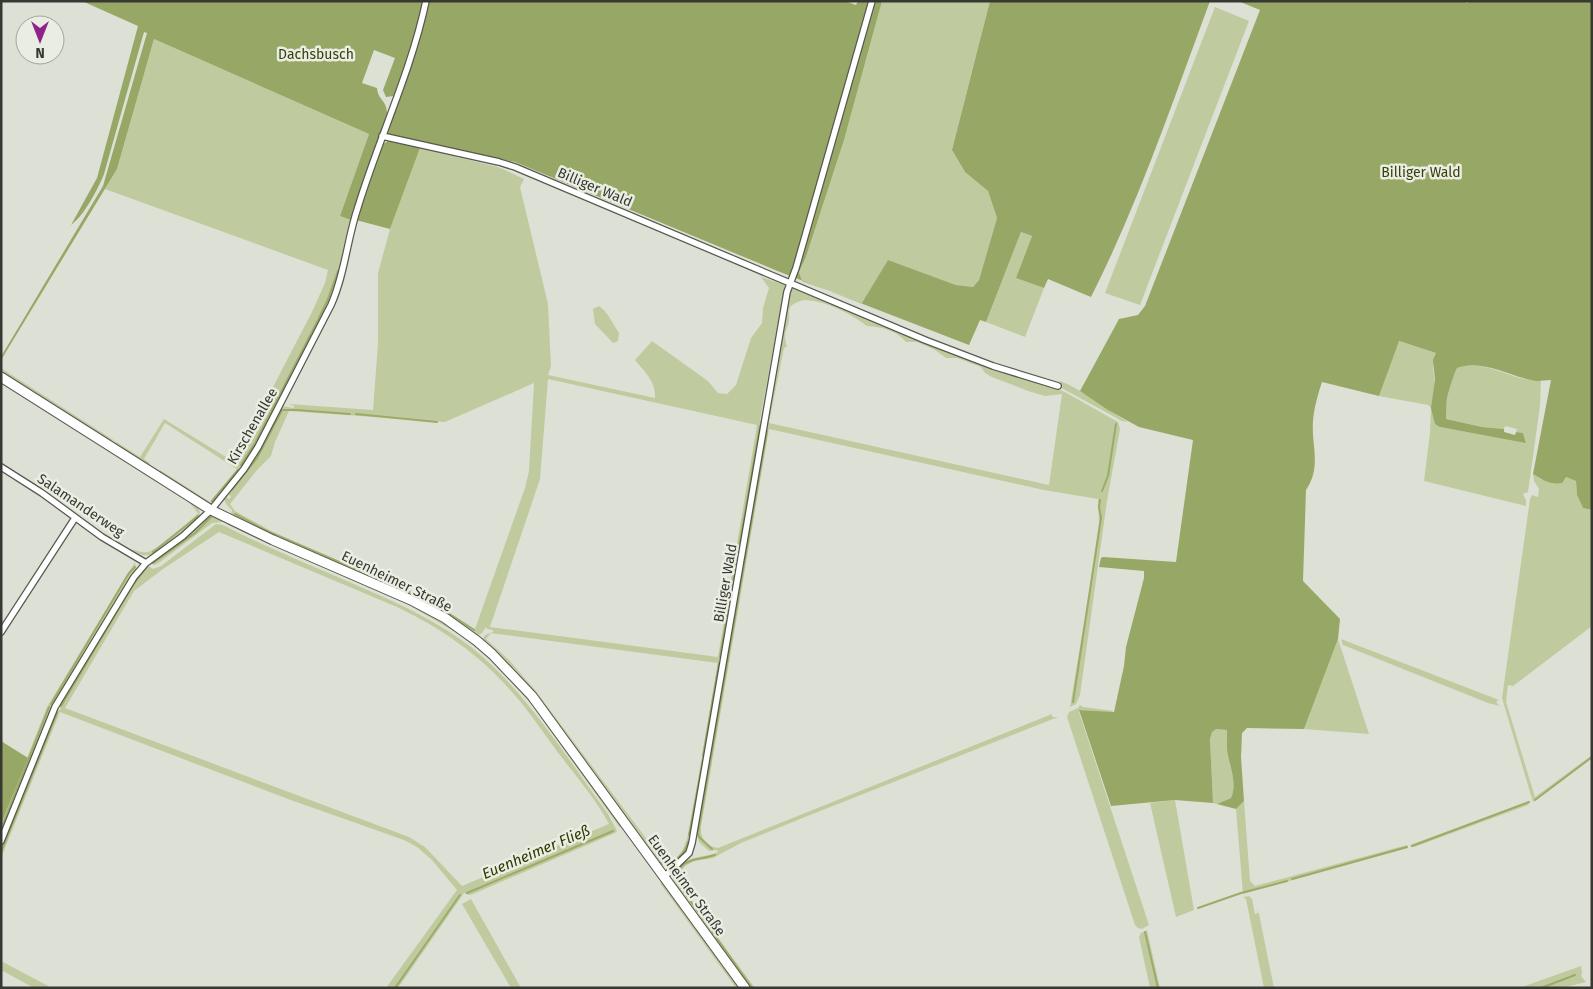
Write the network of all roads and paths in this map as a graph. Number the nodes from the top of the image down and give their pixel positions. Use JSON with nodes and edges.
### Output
{"nodes":[{"id":1,"x":426,"y":1,"type":"edge"},
{"id":2,"x":872,"y":1,"type":"edge"},
{"id":3,"x":382,"y":136,"type":"junction"},
{"id":4,"x":791,"y":283,"type":"junction"},
{"id":5,"x":1,"y":377,"type":"edge"},
{"id":6,"x":1058,"y":386,"type":"dead end"},
{"id":7,"x":1,"y":467,"type":"edge"},
{"id":8,"x":211,"y":510,"type":"junction"},
{"id":9,"x":75,"y":518,"type":"junction"},
{"id":10,"x":146,"y":563,"type":"junction"},
{"id":11,"x":1,"y":632,"type":"edge"},
{"id":12,"x":1,"y":841,"type":"edge"},
{"id":13,"x":664,"y":877,"type":"junction"},
{"id":14,"x":745,"y":988,"type":"edge"}],
"edges":[{"from":1,"to":3,"type":"street","name":"Kirschenallee"},
{"from":2,"to":4,"type":"street","name":"Billiger Wald"},
{"from":3,"to":4,"type":"street","name":"Billiger Wald"},
{"from":3,"to":8,"type":"street","name":"Kirschenallee"},
{"from":4,"to":6,"type":"street","name":"Billiger Wald"},
{"from":4,"to":13,"type":"street","name":"Billiger Wald"},
{"from":5,"to":8,"type":"main road","name":"Euenheimer Straße"},
{"from":7,"to":9,"type":"street","name":"Salamanderweg"},
{"from":8,"to":10,"type":"street","name":"Kirschenallee"},
{"from":8,"to":13,"type":"main road","name":"Euenheimer Straße"},
{"from":9,"to":10,"type":"street","name":"Salamanderweg"},
{"from":9,"to":11,"type":"street"},
{"from":10,"to":12,"type":"street","name":"Kirschenallee"},
{"from":13,"to":14,"type":"main road","name":"Euenheimer Straße"}]}
